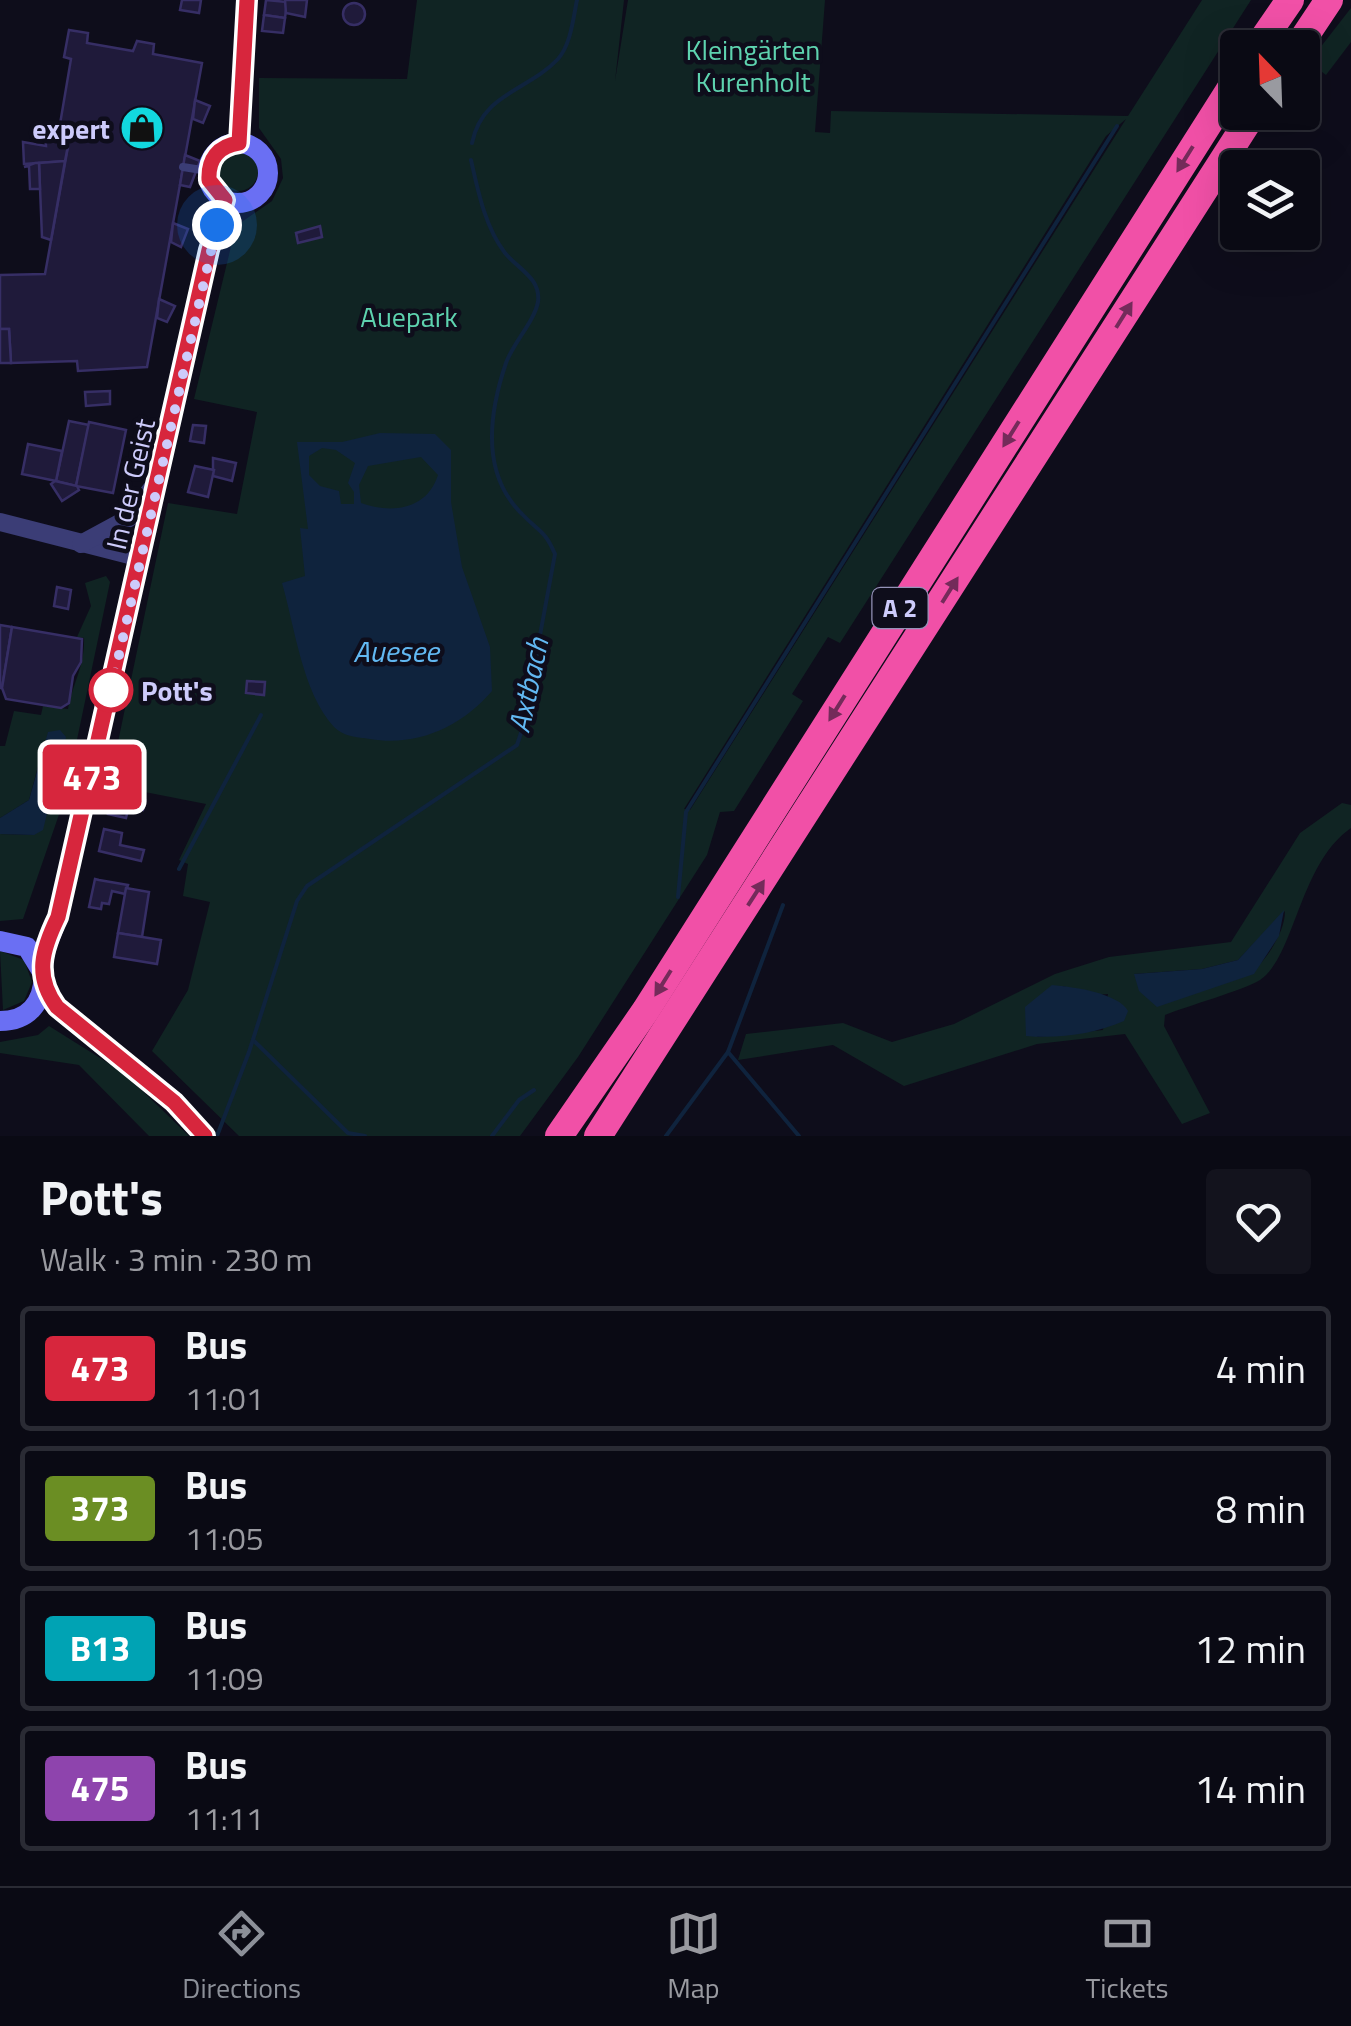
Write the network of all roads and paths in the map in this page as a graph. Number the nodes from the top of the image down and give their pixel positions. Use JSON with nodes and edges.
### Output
{"nodes":[{"id":1,"x":247,"y":0,"type":"edge"},
{"id":2,"x":1290,"y":0,"type":"edge"},
{"id":3,"x":1328,"y":0,"type":"edge"},
{"id":4,"x":1269,"y":30,"type":"edge"},
{"id":5,"x":1309,"y":30,"type":"edge"},
{"id":6,"x":1220,"y":106,"type":"edge"},
{"id":7,"x":1242,"y":130,"type":"edge"},
{"id":8,"x":239,"y":143,"type":"junction"},
{"id":9,"x":183,"y":167,"type":"dead end"},
{"id":10,"x":208,"y":171,"type":"junction"},
{"id":11,"x":225,"y":200,"type":"junction"},
{"id":12,"x":160,"y":478,"type":"junction"},
{"id":13,"x":0,"y":522,"type":"edge"},
{"id":14,"x":81,"y":544,"type":"junction"},
{"id":15,"x":141,"y":558,"type":"junction"},
{"id":16,"x":62,"y":897,"type":"junction"},
{"id":17,"x":9,"y":942,"type":"edge"},
{"id":18,"x":40,"y":962,"type":"junction"},
{"id":19,"x":44,"y":989,"type":"junction"},
{"id":20,"x":28,"y":1013,"type":"junction"},
{"id":21,"x":0,"y":1021,"type":"edge"},
{"id":22,"x":90,"y":1037,"type":"junction"},
{"id":23,"x":204,"y":1134,"type":"edge"},
{"id":24,"x":559,"y":1136,"type":"edge"},
{"id":25,"x":598,"y":1136,"type":"edge"}],
"edges":[{"from":1,"to":8,"type":"main road"},
{"from":2,"to":4,"type":"highway"},
{"from":3,"to":5,"type":"highway"},
{"from":6,"to":24,"type":"highway","number":"A 2","one_way":true},
{"from":25,"to":7,"type":"highway","number":"A 2","one_way":true},
{"from":8,"to":10,"type":"main road"},
{"from":8,"to":11,"type":"main road"},
{"from":9,"to":10,"type":"lane"},
{"from":10,"to":11,"type":"main road"},
{"from":11,"to":12,"type":"main road","name":"In der Geist"},
{"from":12,"to":14,"type":"street"},
{"from":12,"to":15,"type":"main road","name":"In der Geist"},
{"from":13,"to":14,"type":"street"},
{"from":14,"to":15,"type":"street"},
{"from":15,"to":16,"type":"main road","name":"In der Geist"},
{"from":16,"to":17,"type":"main road","name":"In der Geist"},
{"from":16,"to":18,"type":"main road","name":"In der Geist"},
{"from":17,"to":18,"type":"main road"},
{"from":18,"to":19,"type":"main road"},
{"from":19,"to":20,"type":"main road"},
{"from":19,"to":22,"type":"main road"},
{"from":20,"to":21,"type":"main road"},
{"from":20,"to":22,"type":"main road"},
{"from":22,"to":23,"type":"main road"}]}
